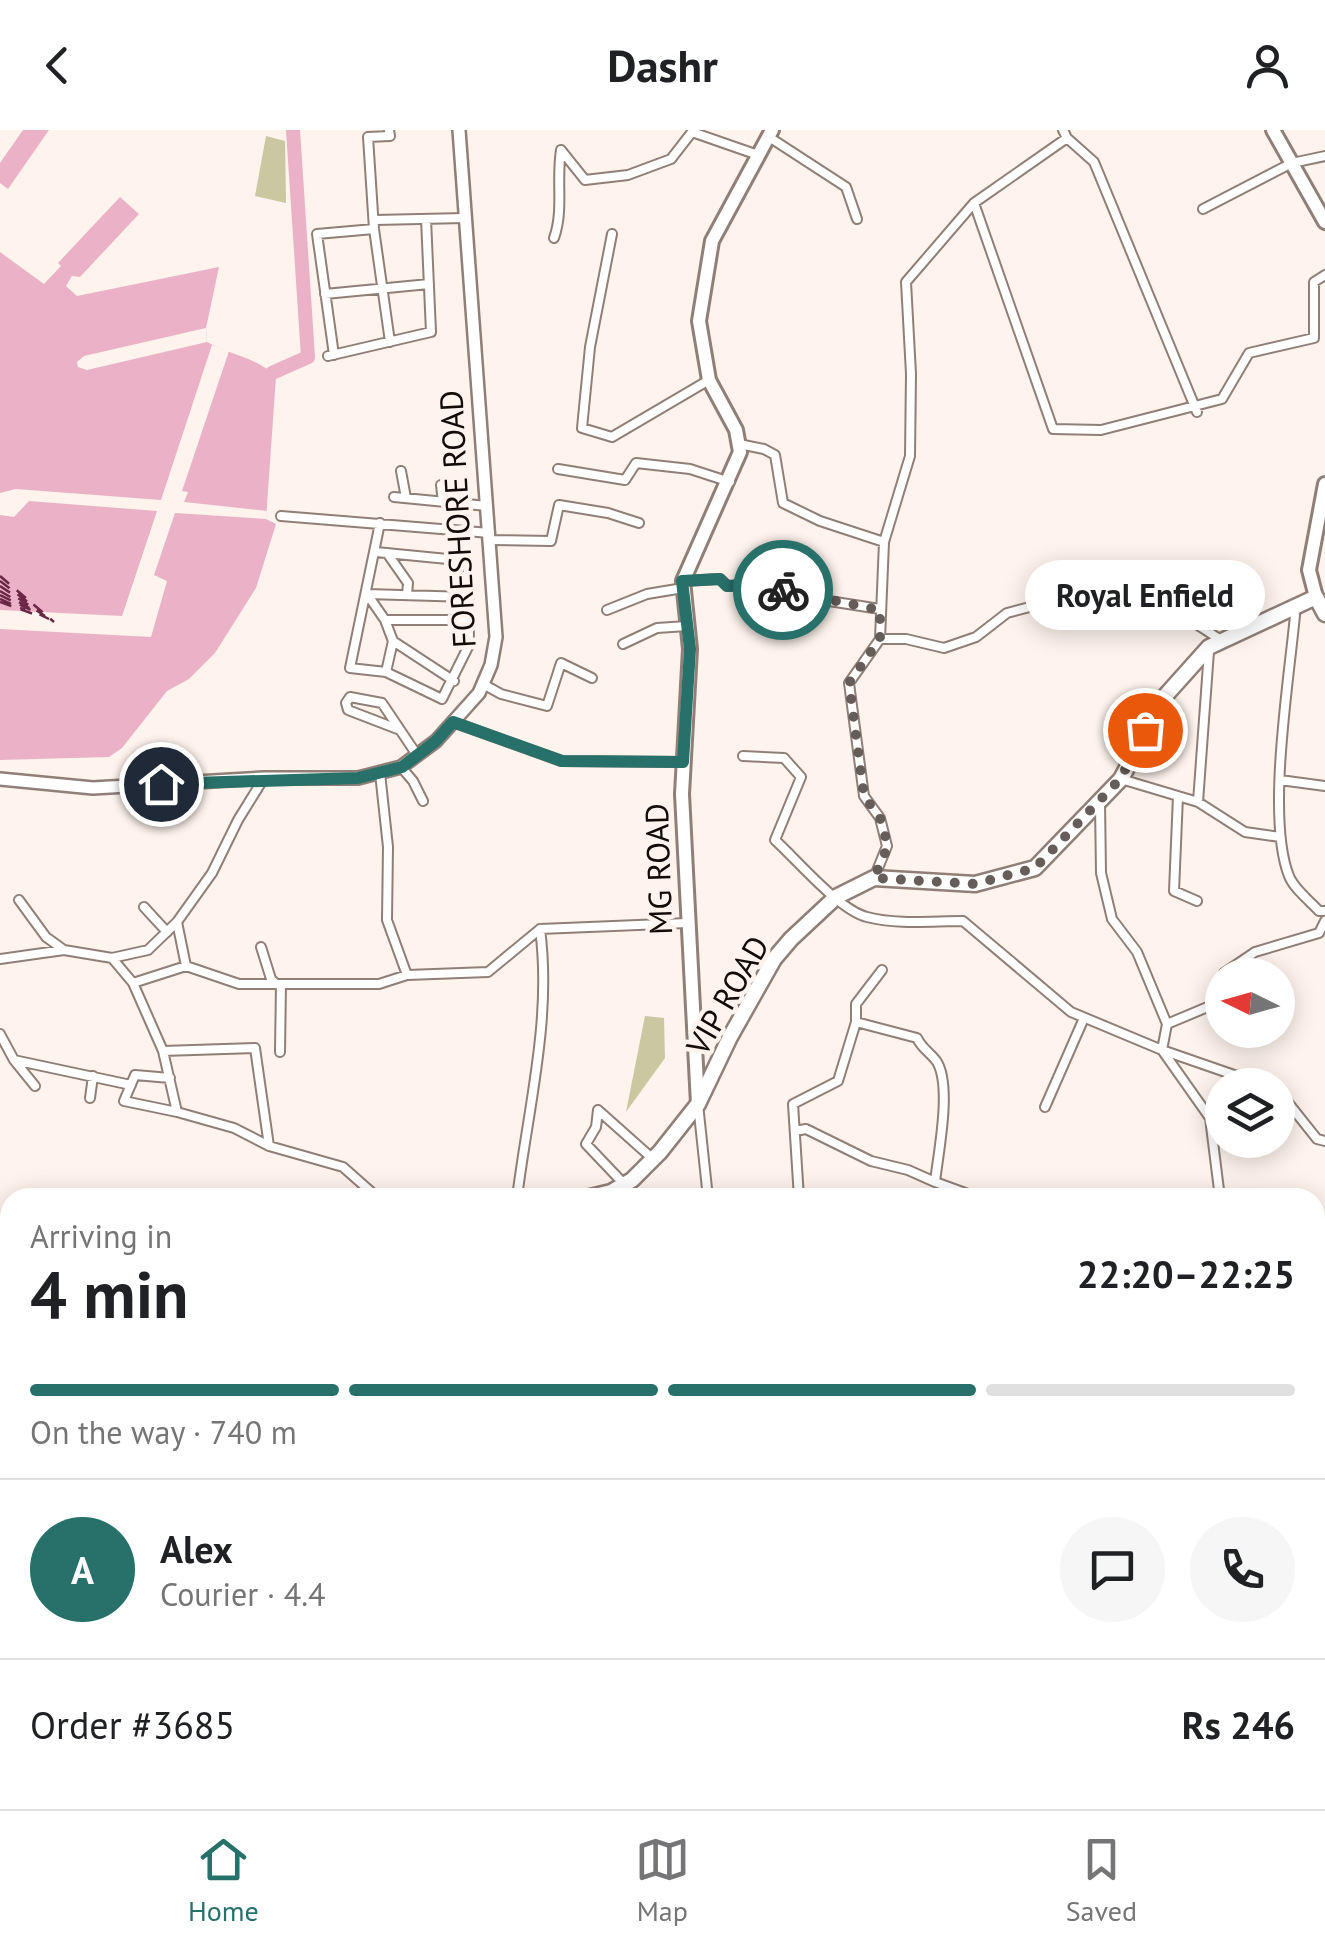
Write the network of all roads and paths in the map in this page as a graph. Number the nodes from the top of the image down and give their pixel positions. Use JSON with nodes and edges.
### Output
{"nodes":[{"id":1,"x":389,"y":130,"type":"edge"},
{"id":2,"x":459,"y":130,"type":"edge"},
{"id":3,"x":1272,"y":130,"type":"edge"},
{"id":4,"x":771,"y":134,"type":"edge"},
{"id":5,"x":1065,"y":134,"type":"edge"},
{"id":6,"x":758,"y":155,"type":"junction"},
{"id":7,"x":1325,"y":156,"type":"edge"},
{"id":8,"x":1292,"y":163,"type":"junction"},
{"id":9,"x":974,"y":203,"type":"junction"},
{"id":10,"x":1203,"y":209,"type":"dead end"},
{"id":11,"x":467,"y":218,"type":"junction"},
{"id":12,"x":426,"y":219,"type":"junction"},
{"id":13,"x":857,"y":220,"type":"dead end"},
{"id":14,"x":1325,"y":222,"type":"edge"},
{"id":15,"x":374,"y":225,"type":"junction"},
{"id":16,"x":612,"y":234,"type":"dead end"},
{"id":17,"x":554,"y":238,"type":"dead end"},
{"id":18,"x":1325,"y":275,"type":"edge"},
{"id":19,"x":429,"y":284,"type":"junction"},
{"id":20,"x":382,"y":290,"type":"junction"},
{"id":21,"x":326,"y":294,"type":"junction"},
{"id":22,"x":390,"y":342,"type":"junction"},
{"id":23,"x":709,"y":380,"type":"junction"},
{"id":24,"x":1195,"y":408,"type":"junction"},
{"id":25,"x":739,"y":444,"type":"junction"},
{"id":26,"x":558,"y":469,"type":"dead end"},
{"id":27,"x":401,"y":472,"type":"dead end"},
{"id":28,"x":730,"y":482,"type":"junction"},
{"id":29,"x":442,"y":485,"type":"dead end"},
{"id":30,"x":1325,"y":486,"type":"edge"},
{"id":31,"x":394,"y":498,"type":"dead end"},
{"id":32,"x":406,"y":498,"type":"junction"},
{"id":33,"x":444,"y":502,"type":"junction"},
{"id":34,"x":488,"y":506,"type":"junction"},
{"id":35,"x":281,"y":516,"type":"dead end"},
{"id":36,"x":380,"y":523,"type":"junction"},
{"id":37,"x":639,"y":523,"type":"dead end"},
{"id":38,"x":490,"y":537,"type":"junction"},
{"id":39,"x":884,"y":542,"type":"junction"},
{"id":40,"x":376,"y":552,"type":"junction"},
{"id":41,"x":387,"y":553,"type":"junction"},
{"id":42,"x":683,"y":584,"type":"junction"},
{"id":43,"x":366,"y":594,"type":"junction"},
{"id":44,"x":407,"y":595,"type":"junction"},
{"id":45,"x":469,"y":597,"type":"junction"},
{"id":46,"x":1320,"y":597,"type":"edge"},
{"id":47,"x":1293,"y":607,"type":"junction"},
{"id":48,"x":607,"y":610,"type":"dead end"},
{"id":49,"x":880,"y":610,"type":"junction"},
{"id":50,"x":1325,"y":614,"type":"edge"},
{"id":51,"x":385,"y":620,"type":"junction"},
{"id":52,"x":470,"y":620,"type":"junction"},
{"id":53,"x":687,"y":626,"type":"junction"},
{"id":54,"x":880,"y":639,"type":"junction"},
{"id":55,"x":393,"y":641,"type":"junction"},
{"id":56,"x":1215,"y":643,"type":"junction"},
{"id":57,"x":623,"y":644,"type":"dead end"},
{"id":58,"x":386,"y":672,"type":"junction"},
{"id":59,"x":592,"y":678,"type":"dead end"},
{"id":60,"x":454,"y":680,"type":"junction"},
{"id":61,"x":483,"y":684,"type":"junction"},
{"id":62,"x":453,"y":722,"type":"junction"},
{"id":63,"x":400,"y":730,"type":"junction"},
{"id":64,"x":417,"y":755,"type":"junction"},
{"id":65,"x":743,"y":756,"type":"dead end"},
{"id":66,"x":683,"y":762,"type":"junction"},
{"id":67,"x":402,"y":767,"type":"junction"},
{"id":68,"x":380,"y":773,"type":"junction"},
{"id":69,"x":264,"y":778,"type":"junction"},
{"id":70,"x":1121,"y":778,"type":"junction"},
{"id":71,"x":0,"y":780,"type":"edge"},
{"id":72,"x":1280,"y":780,"type":"junction"},
{"id":73,"x":1325,"y":786,"type":"edge"},
{"id":74,"x":1178,"y":796,"type":"junction"},
{"id":75,"x":422,"y":800,"type":"dead end"},
{"id":76,"x":1100,"y":801,"type":"junction"},
{"id":77,"x":1198,"y":802,"type":"junction"},
{"id":78,"x":1280,"y":836,"type":"junction"},
{"id":79,"x":874,"y":878,"type":"junction"},
{"id":80,"x":836,"y":898,"type":"junction"},
{"id":81,"x":19,"y":900,"type":"dead end"},
{"id":82,"x":1197,"y":902,"type":"dead end"},
{"id":83,"x":144,"y":907,"type":"dead end"},
{"id":84,"x":1325,"y":911,"type":"edge"},
{"id":85,"x":1325,"y":921,"type":"edge"},
{"id":86,"x":177,"y":922,"type":"junction"},
{"id":87,"x":687,"y":923,"type":"junction"},
{"id":88,"x":540,"y":929,"type":"junction"},
{"id":89,"x":167,"y":932,"type":"junction"},
{"id":90,"x":261,"y":947,"type":"dead end"},
{"id":91,"x":64,"y":950,"type":"junction"},
{"id":92,"x":112,"y":958,"type":"junction"},
{"id":93,"x":1246,"y":958,"type":"edge"},
{"id":94,"x":0,"y":959,"type":"edge"},
{"id":95,"x":186,"y":966,"type":"junction"},
{"id":96,"x":882,"y":970,"type":"dead end"},
{"id":97,"x":407,"y":975,"type":"junction"},
{"id":98,"x":132,"y":983,"type":"junction"},
{"id":99,"x":278,"y":984,"type":"junction"},
{"id":100,"x":1205,"y":1008,"type":"edge"},
{"id":101,"x":1084,"y":1018,"type":"junction"},
{"id":102,"x":856,"y":1022,"type":"junction"},
{"id":103,"x":1167,"y":1024,"type":"junction"},
{"id":104,"x":0,"y":1034,"type":"edge"},
{"id":105,"x":1162,"y":1050,"type":"junction"},
{"id":106,"x":163,"y":1051,"type":"junction"},
{"id":107,"x":280,"y":1052,"type":"dead end"},
{"id":108,"x":14,"y":1060,"type":"junction"},
{"id":109,"x":1214,"y":1068,"type":"edge"},
{"id":110,"x":93,"y":1076,"type":"junction"},
{"id":111,"x":170,"y":1078,"type":"junction"},
{"id":112,"x":131,"y":1085,"type":"junction"},
{"id":113,"x":34,"y":1086,"type":"dead end"},
{"id":114,"x":90,"y":1098,"type":"dead end"},
{"id":115,"x":698,"y":1104,"type":"junction"},
{"id":116,"x":1044,"y":1107,"type":"dead end"},
{"id":117,"x":1295,"y":1111,"type":"edge"},
{"id":118,"x":177,"y":1112,"type":"junction"},
{"id":119,"x":795,"y":1131,"type":"junction"},
{"id":120,"x":1325,"y":1142,"type":"edge"},
{"id":121,"x":269,"y":1146,"type":"junction"},
{"id":122,"x":653,"y":1159,"type":"junction"},
{"id":123,"x":935,"y":1182,"type":"junction"},
{"id":124,"x":367,"y":1188,"type":"edge"},
{"id":125,"x":518,"y":1188,"type":"edge"},
{"id":126,"x":611,"y":1188,"type":"edge"},
{"id":127,"x":620,"y":1188,"type":"edge"},
{"id":128,"x":707,"y":1188,"type":"edge"},
{"id":129,"x":798,"y":1188,"type":"edge"},
{"id":130,"x":952,"y":1188,"type":"edge"},
{"id":131,"x":1219,"y":1188,"type":"edge"}],
"edges":[{"from":1,"to":15,"type":"street"},
{"from":2,"to":11,"type":"main road","name":"FORESHORE ROAD"},
{"from":3,"to":8,"type":"main road"},
{"from":4,"to":6,"type":"main road"},
{"from":4,"to":13,"type":"street"},
{"from":5,"to":9,"type":"street"},
{"from":5,"to":24,"type":"street"},
{"from":6,"to":17,"type":"street"},
{"from":6,"to":23,"type":"main road"},
{"from":7,"to":8,"type":"street"},
{"from":8,"to":10,"type":"street"},
{"from":8,"to":14,"type":"main road"},
{"from":9,"to":24,"type":"street"},
{"from":9,"to":39,"type":"street"},
{"from":11,"to":12,"type":"street"},
{"from":11,"to":34,"type":"main road","name":"FORESHORE ROAD"},
{"from":12,"to":15,"type":"street"},
{"from":12,"to":19,"type":"street"},
{"from":15,"to":20,"type":"street"},
{"from":15,"to":21,"type":"street"},
{"from":16,"to":23,"type":"street"},
{"from":18,"to":24,"type":"street"},
{"from":19,"to":20,"type":"street"},
{"from":19,"to":22,"type":"street"},
{"from":20,"to":21,"type":"street"},
{"from":20,"to":22,"type":"street"},
{"from":21,"to":22,"type":"street"},
{"from":23,"to":25,"type":"main road"},
{"from":25,"to":28,"type":"main road"},
{"from":25,"to":39,"type":"street"},
{"from":26,"to":28,"type":"street"},
{"from":27,"to":32,"type":"street"},
{"from":28,"to":42,"type":"main road"},
{"from":29,"to":33,"type":"street"},
{"from":30,"to":46,"type":"main road"},
{"from":31,"to":32,"type":"street"},
{"from":32,"to":33,"type":"street"},
{"from":33,"to":34,"type":"street"},
{"from":34,"to":38,"type":"main road","name":"FORESHORE ROAD"},
{"from":35,"to":36,"type":"street"},
{"from":36,"to":38,"type":"street"},
{"from":36,"to":40,"type":"street"},
{"from":37,"to":38,"type":"street"},
{"from":38,"to":61,"type":"main road","name":"FORESHORE ROAD"},
{"from":39,"to":49,"type":"street"},
{"from":40,"to":41,"type":"street"},
{"from":40,"to":43,"type":"street"},
{"from":41,"to":44,"type":"street"},
{"from":41,"to":45,"type":"street"},
{"from":42,"to":48,"type":"street"},
{"from":42,"to":49,"type":"street"},
{"from":42,"to":53,"type":"main road","name":"MG ROAD"},
{"from":43,"to":44,"type":"street"},
{"from":43,"to":51,"type":"street"},
{"from":43,"to":58,"type":"street"},
{"from":44,"to":45,"type":"street"},
{"from":45,"to":52,"type":"street"},
{"from":46,"to":47,"type":"highway"},
{"from":46,"to":50,"type":"highway"},
{"from":47,"to":56,"type":"highway"},
{"from":47,"to":72,"type":"street"},
{"from":49,"to":54,"type":"street"},
{"from":51,"to":52,"type":"street"},
{"from":51,"to":55,"type":"street"},
{"from":52,"to":60,"type":"street"},
{"from":53,"to":57,"type":"street"},
{"from":53,"to":66,"type":"main road","name":"MG ROAD"},
{"from":54,"to":56,"type":"street"},
{"from":54,"to":79,"type":"street"},
{"from":55,"to":58,"type":"street"},
{"from":55,"to":60,"type":"street"},
{"from":56,"to":70,"type":"highway"},
{"from":56,"to":77,"type":"street"},
{"from":58,"to":60,"type":"street"},
{"from":59,"to":61,"type":"street"},
{"from":61,"to":62,"type":"main road","name":"FORESHORE ROAD"},
{"from":62,"to":64,"type":"main road","name":"FORESHORE ROAD"},
{"from":62,"to":66,"type":"street"},
{"from":63,"to":63,"type":"street"},
{"from":63,"to":64,"type":"street"},
{"from":64,"to":67,"type":"main road","name":"FORESHORE ROAD"},
{"from":65,"to":80,"type":"street"},
{"from":66,"to":87,"type":"main road","name":"MG ROAD"},
{"from":67,"to":68,"type":"main road","name":"FORESHORE ROAD"},
{"from":67,"to":75,"type":"street"},
{"from":68,"to":69,"type":"main road","name":"FORESHORE ROAD"},
{"from":68,"to":97,"type":"street"},
{"from":69,"to":71,"type":"main road","name":"FORESHORE ROAD"},
{"from":69,"to":86,"type":"street"},
{"from":70,"to":74,"type":"street"},
{"from":70,"to":76,"type":"highway"},
{"from":72,"to":73,"type":"street"},
{"from":72,"to":78,"type":"street"},
{"from":74,"to":77,"type":"street"},
{"from":74,"to":82,"type":"street"},
{"from":76,"to":79,"type":"highway"},
{"from":76,"to":103,"type":"street"},
{"from":77,"to":78,"type":"street"},
{"from":78,"to":84,"type":"street"},
{"from":79,"to":80,"type":"highway","name":"VIP ROAD"},
{"from":80,"to":101,"type":"street"},
{"from":80,"to":115,"type":"highway","name":"VIP ROAD"},
{"from":81,"to":91,"type":"street"},
{"from":83,"to":89,"type":"street"},
{"from":85,"to":93,"type":"street"},
{"from":86,"to":89,"type":"street"},
{"from":86,"to":95,"type":"street"},
{"from":87,"to":88,"type":"street"},
{"from":87,"to":115,"type":"main road","name":"MG ROAD"},
{"from":88,"to":97,"type":"street"},
{"from":88,"to":125,"type":"street"},
{"from":89,"to":92,"type":"street"},
{"from":90,"to":99,"type":"street"},
{"from":91,"to":92,"type":"street"},
{"from":91,"to":94,"type":"street"},
{"from":92,"to":98,"type":"street"},
{"from":95,"to":98,"type":"street"},
{"from":95,"to":99,"type":"street"},
{"from":96,"to":102,"type":"street"},
{"from":97,"to":99,"type":"street"},
{"from":98,"to":106,"type":"street"},
{"from":99,"to":107,"type":"street"},
{"from":100,"to":103,"type":"street"},
{"from":101,"to":105,"type":"street"},
{"from":101,"to":116,"type":"street"},
{"from":102,"to":119,"type":"street"},
{"from":102,"to":123,"type":"street"},
{"from":103,"to":105,"type":"street"},
{"from":104,"to":108,"type":"street"},
{"from":105,"to":109,"type":"street"},
{"from":105,"to":131,"type":"street"},
{"from":106,"to":111,"type":"street"},
{"from":106,"to":121,"type":"street"},
{"from":108,"to":110,"type":"street"},
{"from":108,"to":113,"type":"street"},
{"from":110,"to":112,"type":"street"},
{"from":110,"to":114,"type":"street"},
{"from":111,"to":112,"type":"street"},
{"from":111,"to":118,"type":"street"},
{"from":112,"to":118,"type":"street"},
{"from":115,"to":122,"type":"highway","name":"VIP ROAD"},
{"from":115,"to":128,"type":"street"},
{"from":117,"to":120,"type":"street"},
{"from":118,"to":121,"type":"street"},
{"from":119,"to":123,"type":"street"},
{"from":119,"to":129,"type":"street"},
{"from":121,"to":124,"type":"street"},
{"from":122,"to":126,"type":"street"},
{"from":122,"to":127,"type":"highway","name":"VIP ROAD"},
{"from":123,"to":130,"type":"street"}]}
